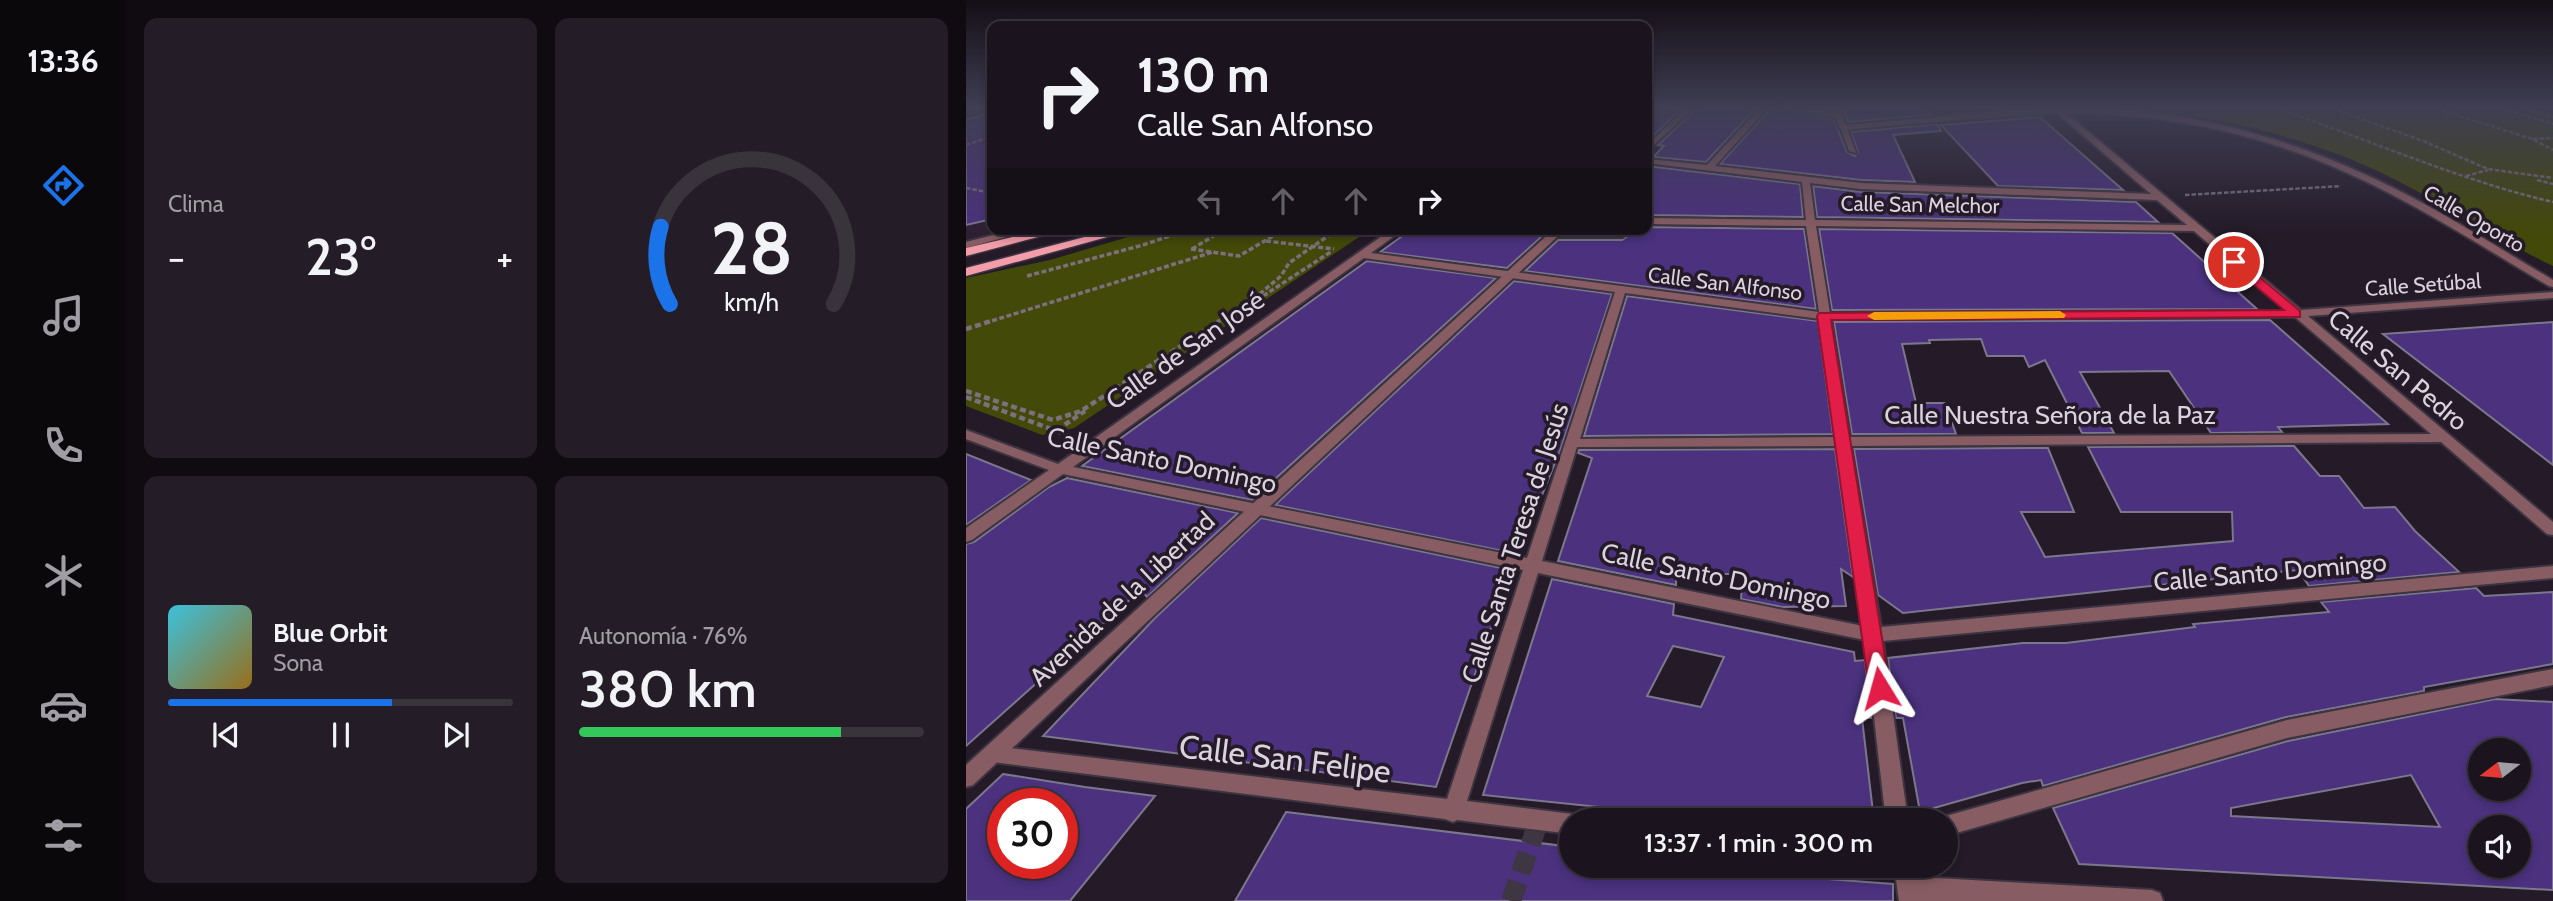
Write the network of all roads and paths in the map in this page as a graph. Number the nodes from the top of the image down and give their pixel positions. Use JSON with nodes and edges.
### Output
{"nodes":[{"id":1,"x":1726,"y":150,"type":"edge"},
{"id":2,"x":2104,"y":150,"type":"edge"},
{"id":3,"x":2295,"y":150,"type":"edge"},
{"id":4,"x":2395,"y":150,"type":"edge"},
{"id":5,"x":2444,"y":150,"type":"edge"},
{"id":6,"x":1652,"y":161,"type":"edge"},
{"id":7,"x":1710,"y":167,"type":"junction"},
{"id":8,"x":2488,"y":169,"type":"junction"},
{"id":9,"x":2527,"y":176,"type":"junction"},
{"id":10,"x":2464,"y":177,"type":"junction"},
{"id":11,"x":1807,"y":178,"type":"junction"},
{"id":12,"x":2553,"y":178,"type":"edge"},
{"id":13,"x":2553,"y":184,"type":"edge"},
{"id":14,"x":2352,"y":186,"type":"dead end"},
{"id":15,"x":966,"y":188,"type":"edge"},
{"id":16,"x":977,"y":190,"type":"junction"},
{"id":17,"x":987,"y":192,"type":"edge"},
{"id":18,"x":966,"y":195,"type":"edge"},
{"id":19,"x":2180,"y":195,"type":"dead end"},
{"id":20,"x":2160,"y":197,"type":"junction"},
{"id":21,"x":2553,"y":202,"type":"edge"},
{"id":22,"x":1652,"y":221,"type":"edge"},
{"id":23,"x":1811,"y":223,"type":"junction"},
{"id":24,"x":2193,"y":228,"type":"junction"},
{"id":25,"x":1006,"y":235,"type":"edge"},
{"id":26,"x":1037,"y":235,"type":"edge"},
{"id":27,"x":1107,"y":235,"type":"edge"},
{"id":28,"x":1215,"y":235,"type":"edge"},
{"id":29,"x":1275,"y":235,"type":"edge"},
{"id":30,"x":1330,"y":235,"type":"edge"},
{"id":31,"x":1390,"y":235,"type":"edge"},
{"id":32,"x":1554,"y":235,"type":"edge"},
{"id":33,"x":1265,"y":241,"type":"junction"},
{"id":34,"x":1344,"y":243,"type":"dead end"},
{"id":35,"x":966,"y":245,"type":"edge"},
{"id":36,"x":1313,"y":247,"type":"junction"},
{"id":37,"x":1334,"y":249,"type":"junction"},
{"id":38,"x":966,"y":252,"type":"edge"},
{"id":39,"x":1213,"y":252,"type":"junction"},
{"id":40,"x":1362,"y":255,"type":"junction"},
{"id":41,"x":2516,"y":263,"type":"junction"},
{"id":42,"x":966,"y":272,"type":"edge"},
{"id":43,"x":1510,"y":276,"type":"junction"},
{"id":44,"x":2553,"y":277,"type":"edge"},
{"id":45,"x":2553,"y":284,"type":"edge"},
{"id":46,"x":1621,"y":290,"type":"junction"},
{"id":47,"x":2553,"y":295,"type":"edge"},
{"id":48,"x":2296,"y":314,"type":"junction"},
{"id":49,"x":1824,"y":316,"type":"junction"},
{"id":50,"x":966,"y":329,"type":"edge"},
{"id":51,"x":966,"y":391,"type":"edge"},
{"id":52,"x":966,"y":397,"type":"edge"},
{"id":53,"x":966,"y":434,"type":"edge"},
{"id":54,"x":2443,"y":438,"type":"junction"},
{"id":55,"x":1843,"y":440,"type":"junction"},
{"id":56,"x":1574,"y":443,"type":"junction"},
{"id":57,"x":1059,"y":469,"type":"junction"},
{"id":58,"x":1255,"y":508,"type":"junction"},
{"id":59,"x":2549,"y":523,"type":"edge"},
{"id":60,"x":966,"y":536,"type":"edge"},
{"id":61,"x":1534,"y":565,"type":"junction"},
{"id":62,"x":2553,"y":572,"type":"edge"},
{"id":63,"x":1872,"y":635,"type":"junction"},
{"id":64,"x":2553,"y":677,"type":"edge"},
{"id":65,"x":992,"y":755,"type":"junction"},
{"id":66,"x":966,"y":778,"type":"edge"},
{"id":67,"x":1895,"y":808,"type":"edge"},
{"id":68,"x":1452,"y":812,"type":"junction"},
{"id":69,"x":1559,"y":823,"type":"edge"},
{"id":70,"x":1958,"y":823,"type":"edge"},
{"id":71,"x":1908,"y":885,"type":"edge"},
{"id":72,"x":2152,"y":901,"type":"edge"}],
"edges":[{"from":1,"to":7,"type":"street"},
{"from":2,"to":20,"type":"street","name":"Calle San Pedro"},
{"from":3,"to":41,"type":"street","name":"Calle Oporto"},
{"from":4,"to":10,"type":"path"},
{"from":5,"to":8,"type":"path"},
{"from":6,"to":7,"type":"street"},
{"from":7,"to":11,"type":"street"},
{"from":8,"to":9,"type":"path"},
{"from":8,"to":10,"type":"path"},
{"from":9,"to":12,"type":"path"},
{"from":9,"to":13,"type":"path"},
{"from":10,"to":21,"type":"path"},
{"from":11,"to":20,"type":"street"},
{"from":11,"to":23,"type":"street"},
{"from":14,"to":19,"type":"path"},
{"from":15,"to":16,"type":"path"},
{"from":16,"to":17,"type":"path"},
{"from":16,"to":18,"type":"path"},
{"from":20,"to":24,"type":"street","name":"Calle San Pedro"},
{"from":22,"to":23,"type":"street","name":"Calle San Melchor"},
{"from":23,"to":24,"type":"street","name":"Calle San Melchor"},
{"from":23,"to":49,"type":"street"},
{"from":24,"to":48,"type":"street","name":"Calle San Pedro"},
{"from":25,"to":35,"type":"street"},
{"from":26,"to":38,"type":"main road"},
{"from":27,"to":42,"type":"main road"},
{"from":28,"to":39,"type":"path"},
{"from":29,"to":33,"type":"path"},
{"from":30,"to":36,"type":"path"},
{"from":31,"to":40,"type":"street","name":"Calle de San José"},
{"from":32,"to":43,"type":"street","name":"Avenida de la Libertad"},
{"from":33,"to":36,"type":"path"},
{"from":33,"to":39,"type":"path"},
{"from":34,"to":37,"type":"path"},
{"from":36,"to":37,"type":"path"},
{"from":36,"to":51,"type":"path"},
{"from":37,"to":52,"type":"path"},
{"from":39,"to":50,"type":"path"},
{"from":40,"to":43,"type":"street","name":"Calle San Alfonso"},
{"from":40,"to":57,"type":"street","name":"Calle de San José"},
{"from":41,"to":44,"type":"street"},
{"from":41,"to":45,"type":"street","name":"Calle Oporto"},
{"from":43,"to":46,"type":"street","name":"Calle San Alfonso"},
{"from":43,"to":58,"type":"street","name":"Avenida de la Libertad"},
{"from":46,"to":49,"type":"street","name":"Calle San Alfonso"},
{"from":46,"to":56,"type":"street","name":"Calle Santa Teresa de Jesús"},
{"from":47,"to":48,"type":"street","name":"Calle Setúbal"},
{"from":48,"to":49,"type":"street","name":"Calle San Alfonso"},
{"from":48,"to":54,"type":"street","name":"Calle San Pedro"},
{"from":49,"to":55,"type":"street"},
{"from":53,"to":57,"type":"street","name":"Calle Santo Domingo"},
{"from":54,"to":55,"type":"street","name":"Calle Nuestra Señora de la Paz"},
{"from":54,"to":59,"type":"street","name":"Calle San Pedro"},
{"from":55,"to":56,"type":"street","name":"Calle Nuestra Señora de la Paz"},
{"from":55,"to":63,"type":"street"},
{"from":56,"to":61,"type":"street","name":"Calle Santa Teresa de Jesús"},
{"from":57,"to":58,"type":"street","name":"Calle Santo Domingo"},
{"from":57,"to":60,"type":"street","name":"Calle de San José"},
{"from":58,"to":61,"type":"street","name":"Calle Santo Domingo"},
{"from":58,"to":65,"type":"street","name":"Avenida de la Libertad"},
{"from":61,"to":63,"type":"street","name":"Calle Santo Domingo"},
{"from":61,"to":68,"type":"street","name":"Calle Santa Teresa de Jesús"},
{"from":62,"to":63,"type":"street","name":"Calle Santo Domingo"},
{"from":63,"to":67,"type":"street"},
{"from":64,"to":70,"type":"street"},
{"from":65,"to":66,"type":"street","name":"Avenida de la Libertad"},
{"from":65,"to":68,"type":"street","name":"Calle San Felipe"},
{"from":68,"to":69,"type":"street","name":"Calle San Felipe"},
{"from":71,"to":72,"type":"street"}]}
